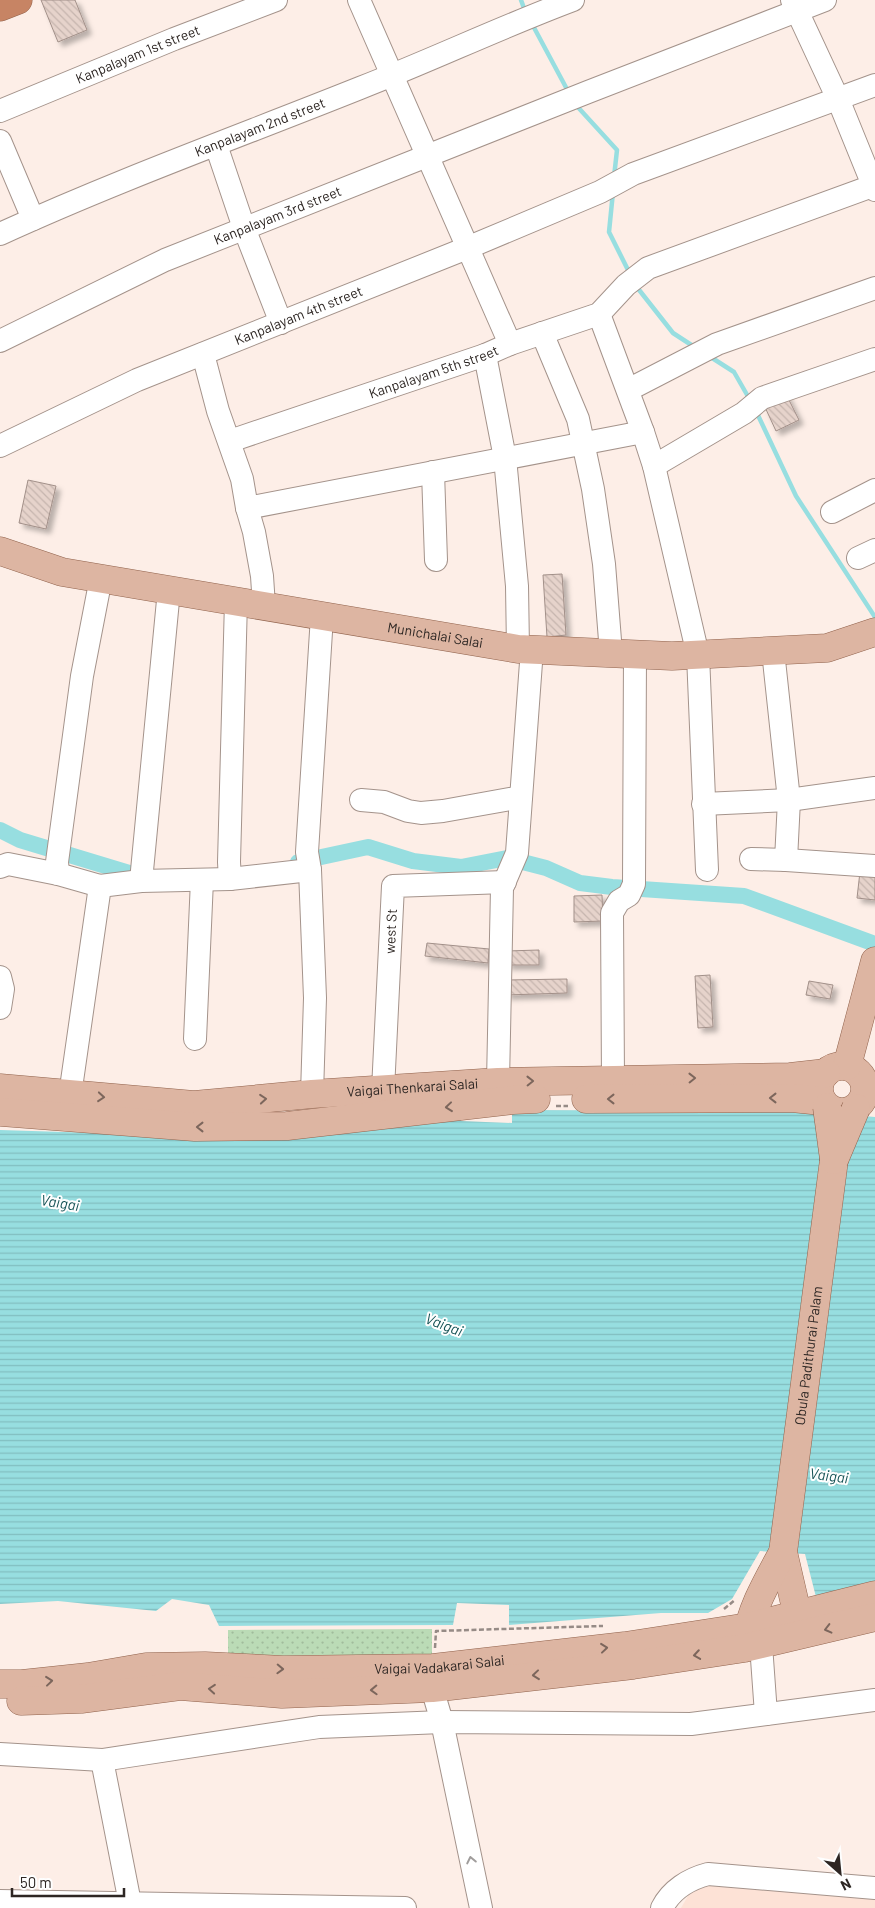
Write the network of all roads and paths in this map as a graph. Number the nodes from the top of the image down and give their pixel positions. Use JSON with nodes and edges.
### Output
{"nodes":[{"id":1,"x":18,"y":0,"type":"edge"},
{"id":2,"x":276,"y":0,"type":"edge"},
{"id":3,"x":359,"y":0,"type":"edge"},
{"id":4,"x":573,"y":0,"type":"edge"},
{"id":5,"x":825,"y":0,"type":"edge"},
{"id":6,"x":795,"y":6,"type":"edge"},
{"id":7,"x":0,"y":7,"type":"edge"},
{"id":8,"x":391,"y":76,"type":"junction"},
{"id":9,"x":875,"y":84,"type":"edge"},
{"id":10,"x":838,"y":99,"type":"junction"},
{"id":11,"x":0,"y":111,"type":"edge"},
{"id":12,"x":0,"y":141,"type":"edge"},
{"id":13,"x":216,"y":145,"type":"junction"},
{"id":14,"x":427,"y":157,"type":"junction"},
{"id":15,"x":874,"y":187,"type":"edge"},
{"id":16,"x":34,"y":219,"type":"junction"},
{"id":17,"x":244,"y":228,"type":"junction"},
{"id":18,"x":0,"y":234,"type":"edge"},
{"id":19,"x":467,"y":248,"type":"junction"},
{"id":20,"x":875,"y":288,"type":"edge"},
{"id":21,"x":599,"y":314,"type":"junction"},
{"id":22,"x":281,"y":323,"type":"junction"},
{"id":23,"x":542,"y":333,"type":"junction"},
{"id":24,"x":0,"y":341,"type":"edge"},
{"id":25,"x":510,"y":344,"type":"junction"},
{"id":26,"x":203,"y":354,"type":"junction"},
{"id":27,"x":485,"y":355,"type":"junction"},
{"id":28,"x":875,"y":359,"type":"edge"},
{"id":29,"x":628,"y":390,"type":"junction"},
{"id":30,"x":643,"y":432,"type":"junction"},
{"id":31,"x":230,"y":441,"type":"junction"},
{"id":32,"x":583,"y":442,"type":"junction"},
{"id":33,"x":0,"y":446,"type":"edge"},
{"id":34,"x":505,"y":458,"type":"junction"},
{"id":35,"x":654,"y":466,"type":"junction"},
{"id":36,"x":433,"y":472,"type":"junction"},
{"id":37,"x":875,"y":490,"type":"edge"},
{"id":38,"x":247,"y":508,"type":"junction"},
{"id":39,"x":832,"y":512,"type":"dead end"},
{"id":40,"x":0,"y":551,"type":"edge"},
{"id":41,"x":436,"y":560,"type":"dead end"},
{"id":42,"x":101,"y":578,"type":"junction"},
{"id":43,"x":169,"y":590,"type":"junction"},
{"id":44,"x":236,"y":601,"type":"junction"},
{"id":45,"x":264,"y":606,"type":"junction"},
{"id":46,"x":322,"y":616,"type":"junction"},
{"id":47,"x":875,"y":632,"type":"edge"},
{"id":48,"x":525,"y":649,"type":"junction"},
{"id":49,"x":773,"y":651,"type":"junction"},
{"id":50,"x":623,"y":654,"type":"junction"},
{"id":51,"x":698,"y":655,"type":"junction"},
{"id":52,"x":875,"y":788,"type":"edge"},
{"id":53,"x":521,"y":797,"type":"junction"},
{"id":54,"x":361,"y":800,"type":"dead end"},
{"id":55,"x":789,"y":800,"type":"junction"},
{"id":56,"x":703,"y":804,"type":"junction"},
{"id":57,"x":751,"y":858,"type":"dead end"},
{"id":58,"x":59,"y":860,"type":"junction"},
{"id":59,"x":786,"y":860,"type":"junction"},
{"id":60,"x":308,"y":861,"type":"junction"},
{"id":61,"x":875,"y":866,"type":"edge"},
{"id":62,"x":0,"y":868,"type":"edge"},
{"id":63,"x":511,"y":868,"type":"junction"},
{"id":64,"x":707,"y":870,"type":"dead end"},
{"id":65,"x":230,"y":871,"type":"junction"},
{"id":66,"x":141,"y":873,"type":"junction"},
{"id":67,"x":202,"y":880,"type":"junction"},
{"id":68,"x":100,"y":886,"type":"junction"},
{"id":69,"x":875,"y":961,"type":"edge"},
{"id":70,"x":0,"y":976,"type":"edge"},
{"id":71,"x":0,"y":1008,"type":"edge"},
{"id":72,"x":195,"y":1039,"type":"dead end"},
{"id":73,"x":613,"y":1080,"type":"junction"},
{"id":74,"x":498,"y":1082,"type":"junction"},
{"id":75,"x":0,"y":1088,"type":"edge"},
{"id":76,"x":858,"y":1088,"type":"edge"},
{"id":77,"x":383,"y":1090,"type":"junction"},
{"id":78,"x":312,"y":1094,"type":"junction"},
{"id":79,"x":70,"y":1095,"type":"junction"},
{"id":80,"x":825,"y":1104,"type":"junction"},
{"id":81,"x":0,"y":1112,"type":"edge"},
{"id":82,"x":834,"y":1160,"type":"junction"},
{"id":83,"x":783,"y":1552,"type":"junction"},
{"id":84,"x":875,"y":1595,"type":"edge"},
{"id":85,"x":875,"y":1617,"type":"edge"},
{"id":86,"x":797,"y":1618,"type":"junction"},
{"id":87,"x":752,"y":1640,"type":"junction"},
{"id":88,"x":433,"y":1678,"type":"junction"},
{"id":89,"x":0,"y":1684,"type":"edge"},
{"id":90,"x":875,"y":1700,"type":"edge"},
{"id":91,"x":0,"y":1702,"type":"edge"},
{"id":92,"x":766,"y":1714,"type":"junction"},
{"id":93,"x":442,"y":1722,"type":"junction"},
{"id":94,"x":0,"y":1754,"type":"edge"},
{"id":95,"x":102,"y":1760,"type":"junction"},
{"id":96,"x":875,"y":1888,"type":"edge"},
{"id":97,"x":0,"y":1901,"type":"edge"},
{"id":98,"x":131,"y":1905,"type":"edge"},
{"id":99,"x":405,"y":1908,"type":"edge"},
{"id":100,"x":481,"y":1908,"type":"edge"},
{"id":101,"x":662,"y":1908,"type":"edge"}],
"edges":[{"from":1,"to":7,"type":"highway"},
{"from":2,"to":11,"type":"street","name":"Kanpalayam 1st street"},
{"from":3,"to":8,"type":"street"},
{"from":4,"to":8,"type":"street","name":"Kanpalayam 2nd street"},
{"from":5,"to":6,"type":"street","name":"Kanpalayam 3rd street"},
{"from":6,"to":10,"type":"street"},
{"from":6,"to":14,"type":"street","name":"Kanpalayam 3rd street"},
{"from":8,"to":13,"type":"street","name":"Kanpalayam 2nd street"},
{"from":8,"to":14,"type":"street"},
{"from":9,"to":10,"type":"street","name":"Kanpalayam 4th street"},
{"from":10,"to":15,"type":"street"},
{"from":10,"to":19,"type":"street","name":"Kanpalayam 4th street"},
{"from":12,"to":16,"type":"street"},
{"from":13,"to":16,"type":"street","name":"Kanpalayam 2nd street"},
{"from":13,"to":17,"type":"street"},
{"from":14,"to":17,"type":"street","name":"Kanpalayam 3rd street"},
{"from":14,"to":19,"type":"street"},
{"from":15,"to":21,"type":"street","name":"Kanpalayam 5th street"},
{"from":16,"to":18,"type":"street","name":"Kanpalayam 2nd street"},
{"from":17,"to":22,"type":"street"},
{"from":17,"to":24,"type":"street","name":"Kanpalayam 3rd street"},
{"from":19,"to":22,"type":"street","name":"Kanpalayam 4th street"},
{"from":19,"to":25,"type":"street"},
{"from":20,"to":29,"type":"street"},
{"from":21,"to":23,"type":"street","name":"Kanpalayam 5th street"},
{"from":21,"to":29,"type":"street"},
{"from":22,"to":26,"type":"street","name":"Kanpalayam 4th street"},
{"from":23,"to":25,"type":"street","name":"Kanpalayam 5th street"},
{"from":23,"to":32,"type":"street"},
{"from":25,"to":27,"type":"street","name":"Kanpalayam 5th street"},
{"from":26,"to":31,"type":"street"},
{"from":26,"to":33,"type":"street","name":"Kanpalayam 4th street"},
{"from":27,"to":31,"type":"street","name":"Kanpalayam 5th street"},
{"from":27,"to":34,"type":"street"},
{"from":28,"to":35,"type":"street"},
{"from":29,"to":30,"type":"street"},
{"from":30,"to":32,"type":"street"},
{"from":30,"to":35,"type":"street"},
{"from":31,"to":38,"type":"street"},
{"from":32,"to":34,"type":"street"},
{"from":32,"to":50,"type":"street"},
{"from":34,"to":36,"type":"street"},
{"from":34,"to":48,"type":"street"},
{"from":35,"to":51,"type":"street"},
{"from":36,"to":38,"type":"street"},
{"from":36,"to":41,"type":"street"},
{"from":37,"to":39,"type":"street"},
{"from":38,"to":45,"type":"street"},
{"from":40,"to":42,"type":"main road","name":"Munichalai Salai"},
{"from":42,"to":43,"type":"main road","name":"Munichalai Salai"},
{"from":42,"to":58,"type":"street"},
{"from":43,"to":44,"type":"main road","name":"Munichalai Salai"},
{"from":43,"to":66,"type":"street"},
{"from":44,"to":45,"type":"main road","name":"Munichalai Salai"},
{"from":44,"to":65,"type":"street"},
{"from":45,"to":46,"type":"main road","name":"Munichalai Salai"},
{"from":46,"to":48,"type":"main road","name":"Munichalai Salai"},
{"from":46,"to":60,"type":"street"},
{"from":47,"to":49,"type":"main road","name":"Munichalai Salai"},
{"from":48,"to":50,"type":"main road","name":"Munichalai Salai"},
{"from":48,"to":53,"type":"street"},
{"from":49,"to":51,"type":"main road","name":"Munichalai Salai"},
{"from":49,"to":55,"type":"street"},
{"from":50,"to":51,"type":"main road","name":"Munichalai Salai"},
{"from":50,"to":73,"type":"street"},
{"from":51,"to":56,"type":"street"},
{"from":52,"to":55,"type":"street"},
{"from":53,"to":54,"type":"street"},
{"from":53,"to":63,"type":"street"},
{"from":55,"to":56,"type":"street"},
{"from":55,"to":59,"type":"street"},
{"from":56,"to":64,"type":"street"},
{"from":57,"to":59,"type":"street"},
{"from":58,"to":62,"type":"street"},
{"from":58,"to":68,"type":"street"},
{"from":59,"to":61,"type":"street"},
{"from":60,"to":65,"type":"street"},
{"from":60,"to":78,"type":"street"},
{"from":63,"to":74,"type":"street"},
{"from":63,"to":77,"type":"street","name":"west St"},
{"from":65,"to":67,"type":"street"},
{"from":66,"to":67,"type":"street"},
{"from":66,"to":68,"type":"street"},
{"from":67,"to":72,"type":"street"},
{"from":68,"to":79,"type":"street"},
{"from":69,"to":76,"type":"main road","name":"Obula Padithurai Palam"},
{"from":70,"to":71,"type":"street"},
{"from":74,"to":73,"type":"main road","name":"Vaigai Thenkarai Salai","one_way":true},
{"from":73,"to":76,"type":"main road","name":"Vaigai Thenkarai Salai","one_way":true},
{"from":74,"to":77,"type":"main road","name":"Vaigai Thenkarai Salai"},
{"from":75,"to":79,"type":"main road","name":"Vaigai Thenkarai Salai"},
{"from":76,"to":80,"type":"main road","name":"Vaigai Thenkarai Salai"},
{"from":76,"to":82,"type":"main road","name":"Obula Padithurai Palam","bridge":true},
{"from":77,"to":78,"type":"main road","name":"Vaigai Thenkarai Salai"},
{"from":79,"to":78,"type":"main road","name":"Vaigai Thenkarai Salai","one_way":true},
{"from":80,"to":81,"type":"main road","name":"Vaigai Thenkarai Salai","one_way":true},
{"from":80,"to":82,"type":"main road","name":"Obula Padithurai Palam","bridge":true},
{"from":82,"to":83,"type":"main road","name":"Obula Padithurai Palam"},
{"from":83,"to":86,"type":"main road","name":"Obula Padithurai Palam"},
{"from":83,"to":87,"type":"main road","name":"Obula Padithurai Palam"},
{"from":84,"to":86,"type":"main road","name":"Vaigai Vadakarai Salai"},
{"from":85,"to":86,"type":"main road","name":"Vaigai Vadakarai Salai","one_way":true},
{"from":86,"to":87,"type":"main road","name":"Vaigai Vadakarai Salai"},
{"from":87,"to":88,"type":"main road","name":"Vaigai Vadakarai Salai"},
{"from":87,"to":92,"type":"street"},
{"from":89,"to":88,"type":"main road","name":"Vaigai Vadakarai Salai","one_way":true},
{"from":88,"to":91,"type":"main road","name":"Vaigai Vadakarai Salai","one_way":true},
{"from":88,"to":93,"type":"street"},
{"from":90,"to":92,"type":"street"},
{"from":92,"to":93,"type":"street"},
{"from":93,"to":95,"type":"street"},
{"from":100,"to":93,"type":"street","one_way":true},
{"from":94,"to":95,"type":"street"},
{"from":95,"to":98,"type":"street"},
{"from":96,"to":101,"type":"street"},
{"from":97,"to":98,"type":"street"},
{"from":98,"to":99,"type":"street"}]}
